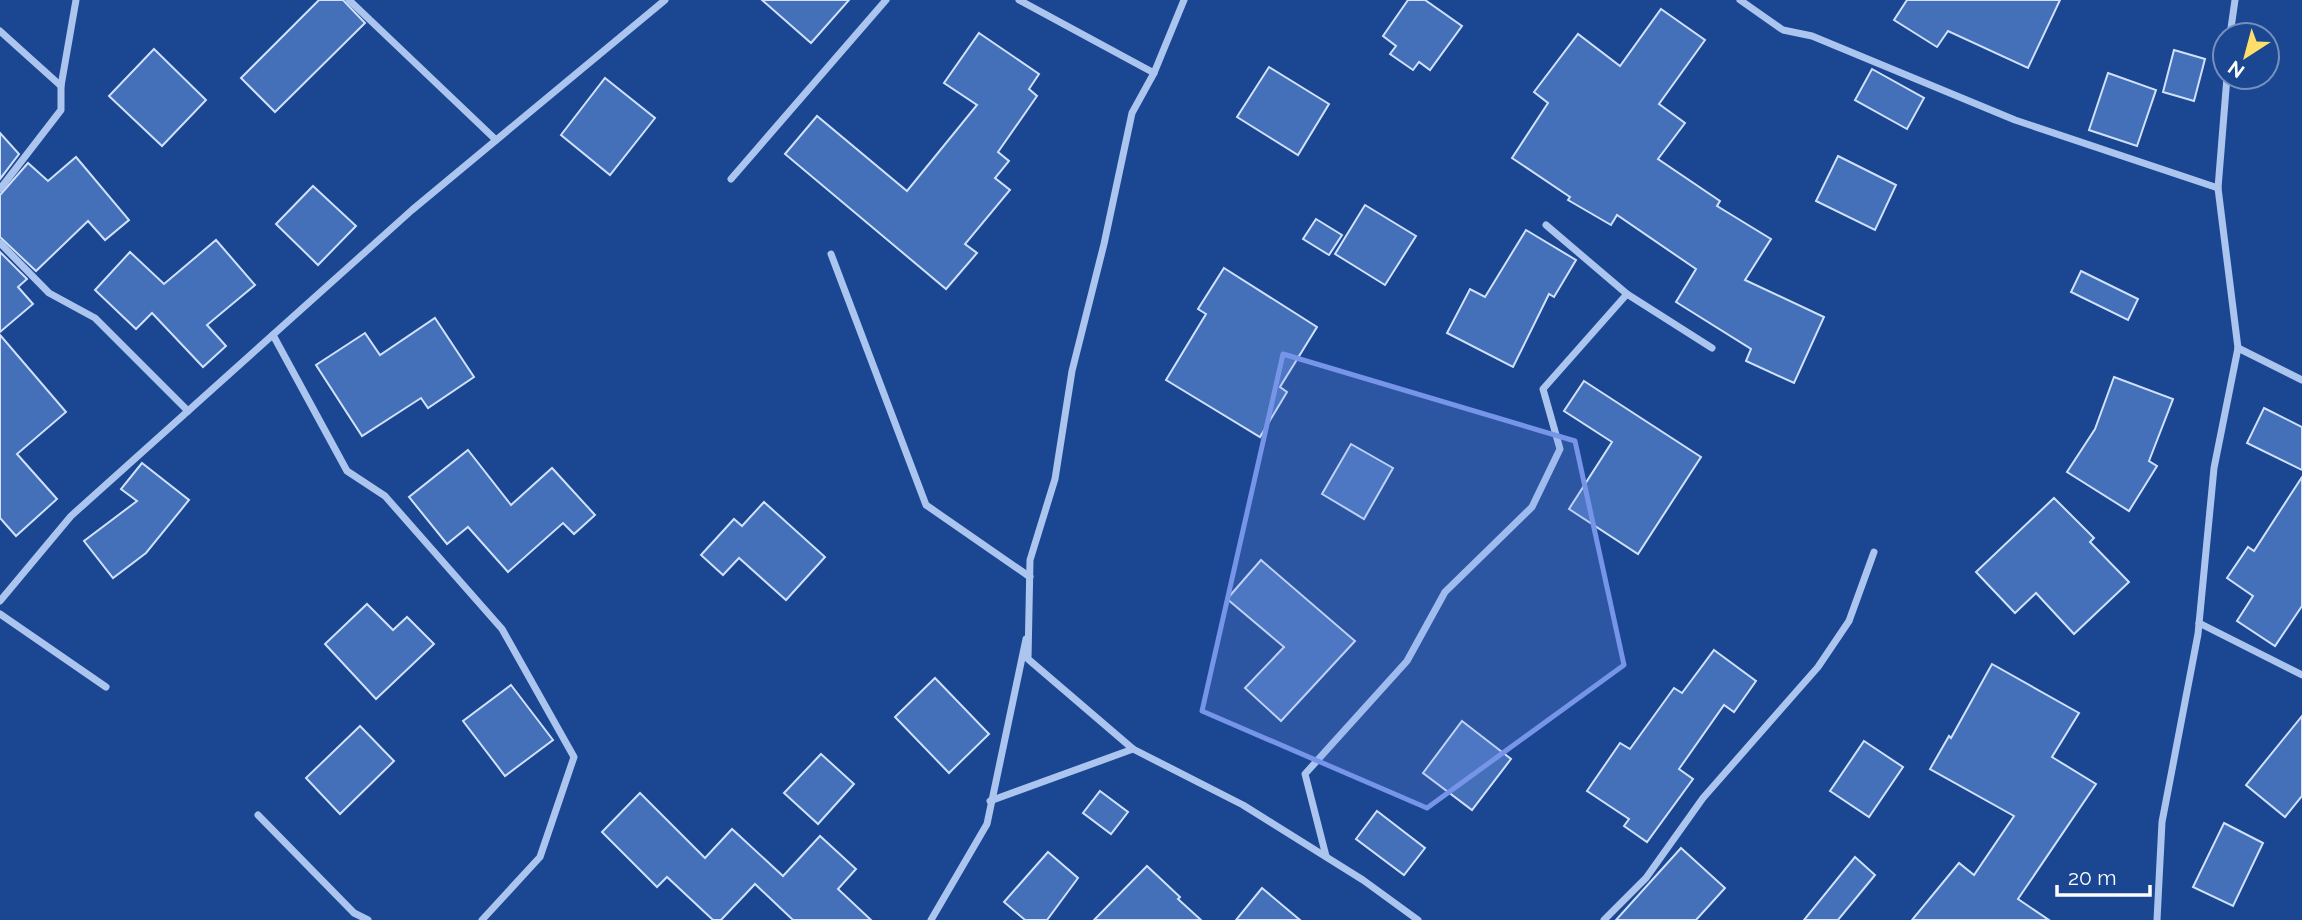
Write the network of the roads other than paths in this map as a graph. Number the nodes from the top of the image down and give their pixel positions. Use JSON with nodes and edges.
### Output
{"nodes":[{"id":1,"x":76,"y":0,"type":"edge"},
{"id":2,"x":349,"y":0,"type":"edge"},
{"id":3,"x":665,"y":0,"type":"edge"},
{"id":4,"x":886,"y":0,"type":"edge"},
{"id":5,"x":1019,"y":0,"type":"edge"},
{"id":6,"x":1184,"y":0,"type":"edge"},
{"id":7,"x":1740,"y":0,"type":"edge"},
{"id":8,"x":2235,"y":0,"type":"edge"},
{"id":9,"x":2232,"y":21,"type":"edge"},
{"id":10,"x":0,"y":31,"type":"edge"},
{"id":11,"x":1154,"y":73,"type":"junction"},
{"id":12,"x":61,"y":86,"type":"junction"},
{"id":13,"x":2226,"y":91,"type":"edge"},
{"id":14,"x":496,"y":140,"type":"junction"},
{"id":15,"x":731,"y":179,"type":"dead end"},
{"id":16,"x":2218,"y":188,"type":"junction"},
{"id":17,"x":0,"y":189,"type":"edge"},
{"id":18,"x":1546,"y":225,"type":"dead end"},
{"id":19,"x":0,"y":243,"type":"edge"},
{"id":20,"x":831,"y":254,"type":"dead end"},
{"id":21,"x":1627,"y":294,"type":"junction"},
{"id":22,"x":273,"y":335,"type":"junction"},
{"id":23,"x":1712,"y":348,"type":"dead end"},
{"id":24,"x":2238,"y":348,"type":"junction"},
{"id":25,"x":2302,"y":380,"type":"edge"},
{"id":26,"x":188,"y":411,"type":"junction"},
{"id":27,"x":1874,"y":552,"type":"dead end"},
{"id":28,"x":1030,"y":578,"type":"junction"},
{"id":29,"x":0,"y":601,"type":"edge"},
{"id":30,"x":0,"y":614,"type":"edge"},
{"id":31,"x":1030,"y":619,"type":"junction"},
{"id":32,"x":2199,"y":623,"type":"junction"},
{"id":33,"x":2302,"y":675,"type":"edge"},
{"id":34,"x":106,"y":687,"type":"dead end"},
{"id":35,"x":1133,"y":749,"type":"junction"},
{"id":36,"x":990,"y":801,"type":"junction"},
{"id":37,"x":258,"y":815,"type":"dead end"},
{"id":38,"x":1326,"y":857,"type":"junction"},
{"id":39,"x":354,"y":913,"type":"junction"},
{"id":40,"x":345,"y":920,"type":"edge"},
{"id":41,"x":368,"y":920,"type":"edge"},
{"id":42,"x":482,"y":920,"type":"edge"},
{"id":43,"x":930,"y":920,"type":"edge"},
{"id":44,"x":1418,"y":920,"type":"edge"},
{"id":45,"x":1604,"y":920,"type":"edge"},
{"id":46,"x":2157,"y":920,"type":"edge"}],
"edges":[{"from":1,"to":12,"type":"street"},
{"from":2,"to":14,"type":"street"},
{"from":3,"to":14,"type":"street"},
{"from":4,"to":15,"type":"street"},
{"from":5,"to":11,"type":"street"},
{"from":6,"to":11,"type":"street"},
{"from":7,"to":16,"type":"street"},
{"from":8,"to":9,"type":"street"},
{"from":10,"to":12,"type":"street"},
{"from":11,"to":28,"type":"street"},
{"from":12,"to":17,"type":"street"},
{"from":13,"to":16,"type":"street"},
{"from":14,"to":22,"type":"street"},
{"from":16,"to":24,"type":"street"},
{"from":18,"to":21,"type":"street"},
{"from":19,"to":26,"type":"street"},
{"from":20,"to":28,"type":"street"},
{"from":21,"to":23,"type":"street"},
{"from":21,"to":38,"type":"street"},
{"from":22,"to":26,"type":"street"},
{"from":22,"to":42,"type":"street"},
{"from":24,"to":25,"type":"street"},
{"from":24,"to":32,"type":"street"},
{"from":26,"to":29,"type":"street"},
{"from":27,"to":45,"type":"street"},
{"from":28,"to":31,"type":"street"},
{"from":30,"to":34,"type":"street"},
{"from":31,"to":35,"type":"street"},
{"from":31,"to":36,"type":"street"},
{"from":32,"to":33,"type":"street"},
{"from":32,"to":46,"type":"street"},
{"from":35,"to":36,"type":"street"},
{"from":35,"to":38,"type":"street"},
{"from":36,"to":43,"type":"street"},
{"from":37,"to":39,"type":"street"},
{"from":38,"to":44,"type":"street"},
{"from":39,"to":40,"type":"street"},
{"from":39,"to":41,"type":"street"}]}
